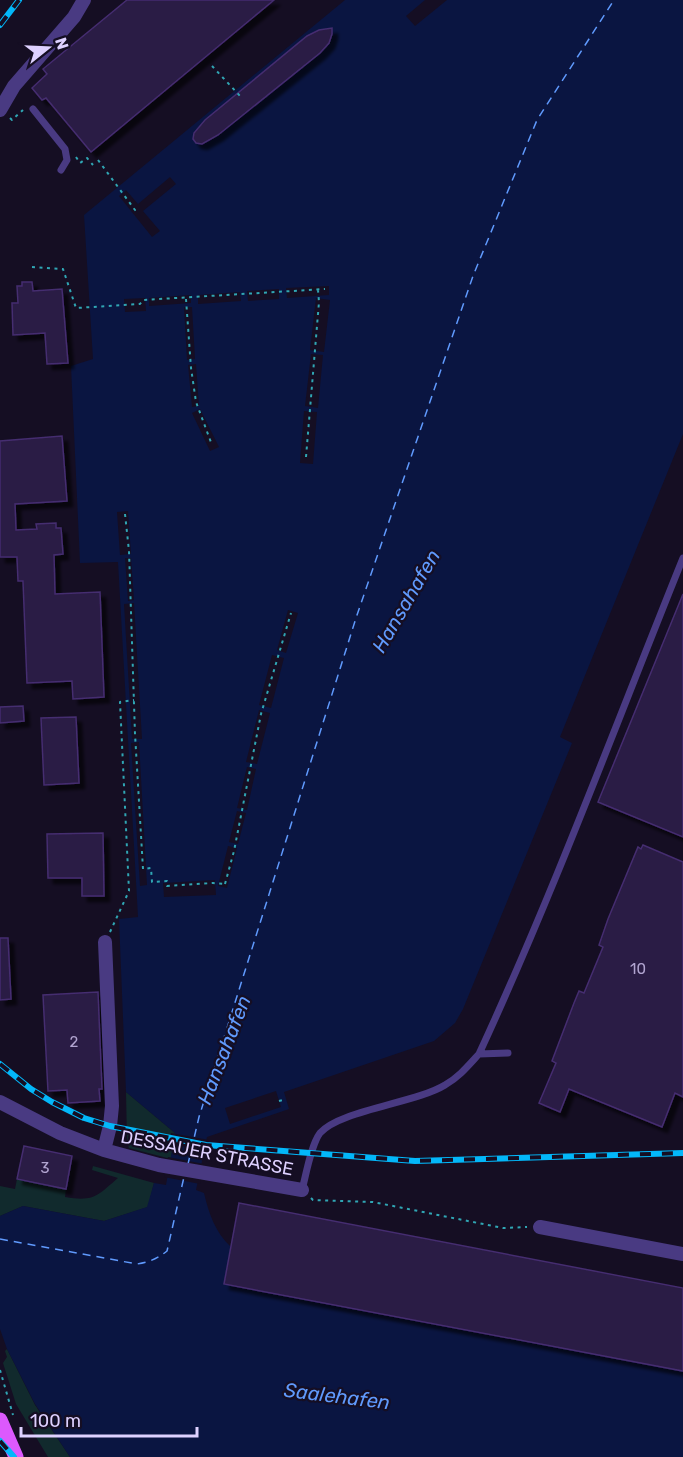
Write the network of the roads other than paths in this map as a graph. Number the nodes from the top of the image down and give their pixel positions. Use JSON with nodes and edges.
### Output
{"nodes":[{"id":1,"x":84,"y":0,"type":"edge"},
{"id":2,"x":30,"y":107,"type":"road end"},
{"id":3,"x":3,"y":113,"type":"edge"},
{"id":4,"x":61,"y":170,"type":"dead end"},
{"id":5,"x":683,"y":558,"type":"edge"},
{"id":6,"x":105,"y":942,"type":"road end"},
{"id":7,"x":508,"y":1053,"type":"dead end"},
{"id":8,"x":479,"y":1054,"type":"junction"},
{"id":9,"x":0,"y":1102,"type":"edge"},
{"id":10,"x":104,"y":1150,"type":"junction"},
{"id":11,"x":302,"y":1191,"type":"joint"},
{"id":12,"x":540,"y":1227,"type":"road end"},
{"id":13,"x":683,"y":1254,"type":"edge"},
{"id":14,"x":7,"y":1419,"type":"edge"},
{"id":15,"x":16,"y":1457,"type":"edge"}],
"edges":[{"from":1,"to":3,"type":"street"},
{"from":2,"to":4,"type":"lane"},
{"from":5,"to":8,"type":"lane"},
{"from":6,"to":10,"type":"street","name":"DESSAUER STRASSE"},
{"from":7,"to":8,"type":"lane"},
{"from":8,"to":11,"type":"lane"},
{"from":9,"to":10,"type":"street","name":"DESSAUER STRASSE"},
{"from":10,"to":11,"type":"street","name":"DESSAUER STRASSE"},
{"from":12,"to":13,"type":"street"},
{"from":14,"to":15,"type":"main road"}]}
